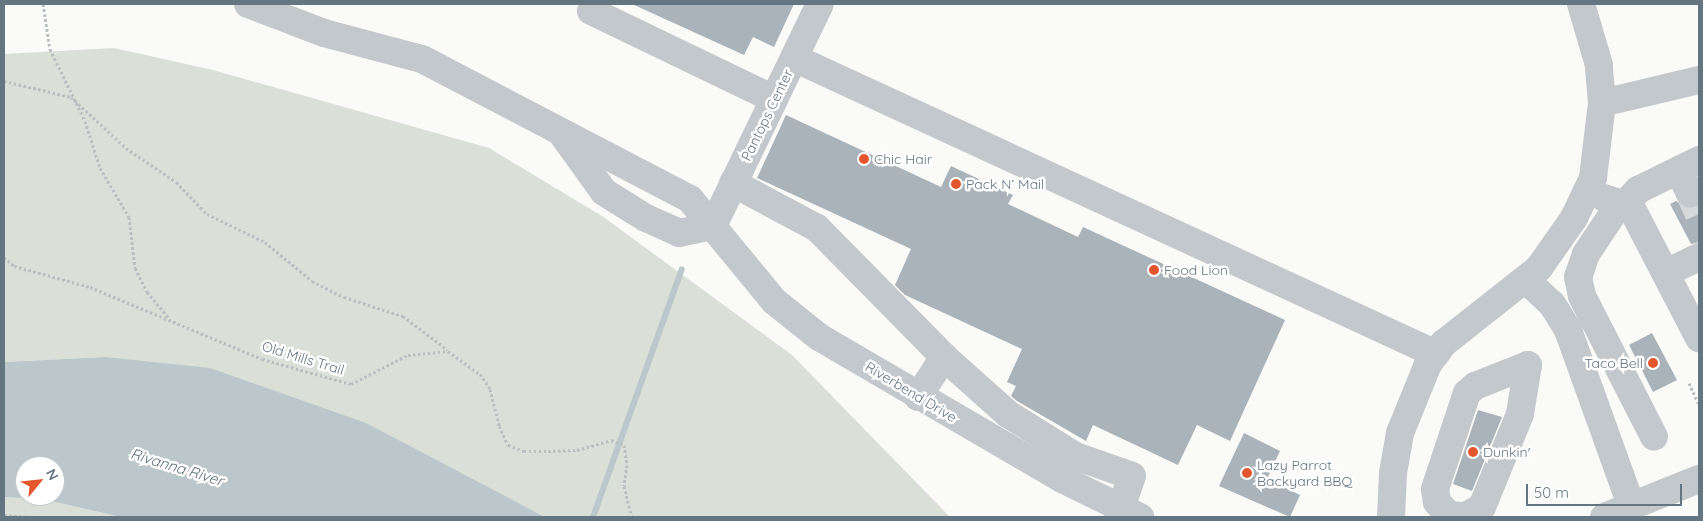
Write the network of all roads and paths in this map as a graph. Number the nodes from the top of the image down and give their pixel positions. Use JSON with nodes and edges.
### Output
{"nodes":[{"id":1,"x":43,"y":4,"type":"edge"},
{"id":2,"x":248,"y":4,"type":"edge"},
{"id":3,"x":820,"y":4,"type":"edge"},
{"id":4,"x":1581,"y":4,"type":"edge"},
{"id":5,"x":591,"y":11,"type":"dead end"},
{"id":6,"x":794,"y":58,"type":"junction"},
{"id":7,"x":1699,"y":80,"type":"edge"},
{"id":8,"x":4,"y":81,"type":"edge"},
{"id":9,"x":71,"y":97,"type":"junction"},
{"id":10,"x":774,"y":98,"type":"junction"},
{"id":11,"x":1602,"y":103,"type":"junction"},
{"id":12,"x":563,"y":135,"type":"junction"},
{"id":13,"x":1691,"y":174,"type":"edge"},
{"id":14,"x":733,"y":184,"type":"junction"},
{"id":15,"x":1586,"y":192,"type":"junction"},
{"id":16,"x":1622,"y":204,"type":"junction"},
{"id":17,"x":713,"y":226,"type":"junction"},
{"id":18,"x":4,"y":257,"type":"edge"},
{"id":19,"x":1699,"y":257,"type":"edge"},
{"id":20,"x":1666,"y":274,"type":"junction"},
{"id":21,"x":1526,"y":280,"type":"junction"},
{"id":22,"x":169,"y":318,"type":"junction"},
{"id":23,"x":1699,"y":338,"type":"edge"},
{"id":24,"x":448,"y":350,"type":"junction"},
{"id":25,"x":1436,"y":354,"type":"junction"},
{"id":26,"x":944,"y":357,"type":"junction"},
{"id":27,"x":1528,"y":365,"type":"joint"},
{"id":28,"x":1689,"y":383,"type":"dead end"},
{"id":29,"x":918,"y":397,"type":"junction"},
{"id":30,"x":1699,"y":404,"type":"edge"},
{"id":31,"x":1654,"y":437,"type":"dead end"},
{"id":32,"x":1699,"y":479,"type":"edge"},
{"id":33,"x":1632,"y":508,"type":"junction"},
{"id":34,"x":4,"y":515,"type":"edge"},
{"id":35,"x":1126,"y":515,"type":"edge"},
{"id":36,"x":28,"y":517,"type":"edge"},
{"id":37,"x":632,"y":517,"type":"edge"},
{"id":38,"x":1391,"y":517,"type":"edge"},
{"id":39,"x":1604,"y":517,"type":"edge"}],
"edges":[{"from":1,"to":9,"type":"path"},
{"from":2,"to":12,"type":"street","name":"Riverbend Drive"},
{"from":3,"to":6,"type":"street","name":"Pantops Center"},
{"from":4,"to":11,"type":"street"},
{"from":5,"to":10,"type":"street"},
{"from":6,"to":10,"type":"street","name":"Pantops Center"},
{"from":6,"to":25,"type":"street"},
{"from":7,"to":11,"type":"street"},
{"from":8,"to":9,"type":"path"},
{"from":9,"to":22,"type":"path"},
{"from":9,"to":24,"type":"path"},
{"from":10,"to":14,"type":"street","name":"Pantops Center"},
{"from":11,"to":15,"type":"street"},
{"from":12,"to":17,"type":"street","name":"Riverbend Drive"},
{"from":12,"to":17,"type":"street"},
{"from":13,"to":16,"type":"street"},
{"from":14,"to":17,"type":"street","name":"Pantops Center"},
{"from":14,"to":26,"type":"street"},
{"from":15,"to":16,"type":"street"},
{"from":15,"to":21,"type":"street"},
{"from":16,"to":20,"type":"street"},
{"from":16,"to":31,"type":"street"},
{"from":17,"to":29,"type":"street","name":"Riverbend Drive"},
{"from":18,"to":22,"type":"path","name":"Old Mills Trail"},
{"from":19,"to":20,"type":"street"},
{"from":20,"to":23,"type":"street"},
{"from":21,"to":25,"type":"street"},
{"from":21,"to":33,"type":"street"},
{"from":22,"to":24,"type":"path","name":"Old Mills Trail"},
{"from":24,"to":37,"type":"path"},
{"from":25,"to":38,"type":"street"},
{"from":26,"to":29,"type":"street"},
{"from":26,"to":35,"type":"street"},
{"from":27,"to":27,"type":"street"},
{"from":28,"to":30,"type":"path"},
{"from":29,"to":35,"type":"street","name":"Riverbend Drive"},
{"from":32,"to":33,"type":"street"},
{"from":33,"to":39,"type":"street"},
{"from":34,"to":36,"type":"path"}]}
